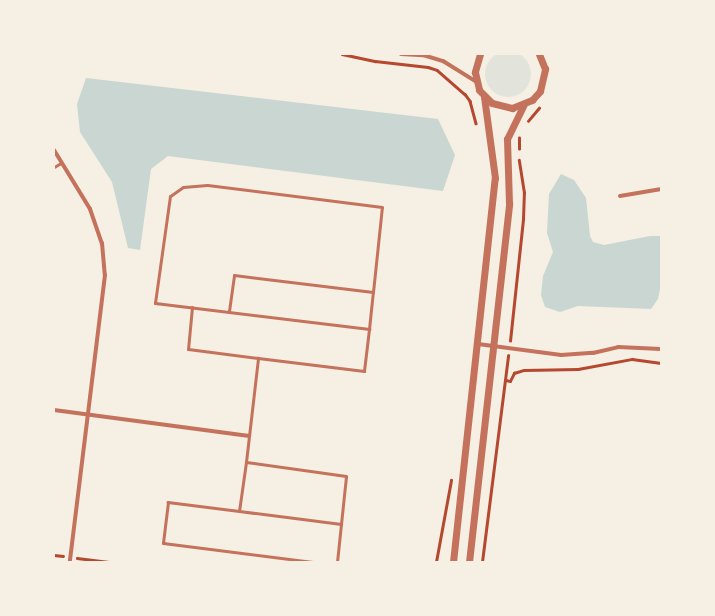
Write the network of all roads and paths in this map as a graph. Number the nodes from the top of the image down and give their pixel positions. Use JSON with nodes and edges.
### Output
{"nodes":[{"id":1,"x":342,"y":54,"type":"edge"},
{"id":2,"x":401,"y":54,"type":"edge"},
{"id":3,"x":480,"y":54,"type":"edge"},
{"id":4,"x":539,"y":54,"type":"edge"},
{"id":5,"x":476,"y":82,"type":"junction"},
{"id":6,"x":484,"y":97,"type":"junction"},
{"id":7,"x":523,"y":106,"type":"junction"},
{"id":8,"x":477,"y":128,"type":"dead end"},
{"id":9,"x":519,"y":142,"type":"dead end"},
{"id":10,"x":54,"y":150,"type":"edge"},
{"id":11,"x":60,"y":163,"type":"junction"},
{"id":12,"x":54,"y":167,"type":"edge"},
{"id":13,"x":661,"y":189,"type":"edge"},
{"id":14,"x":620,"y":196,"type":"dead end"},
{"id":15,"x":373,"y":292,"type":"junction"},
{"id":16,"x":192,"y":307,"type":"junction"},
{"id":17,"x":229,"y":311,"type":"junction"},
{"id":18,"x":513,"y":326,"type":"dead end"},
{"id":19,"x":369,"y":329,"type":"junction"},
{"id":20,"x":478,"y":344,"type":"junction"},
{"id":21,"x":493,"y":346,"type":"junction"},
{"id":22,"x":661,"y":349,"type":"edge"},
{"id":23,"x":258,"y":358,"type":"junction"},
{"id":24,"x":661,"y":363,"type":"edge"},
{"id":25,"x":508,"y":366,"type":"dead end"},
{"id":26,"x":506,"y":380,"type":"junction"},
{"id":27,"x":54,"y":410,"type":"edge"},
{"id":28,"x":89,"y":416,"type":"junction"},
{"id":29,"x":249,"y":436,"type":"junction"},
{"id":30,"x":246,"y":462,"type":"junction"},
{"id":31,"x":239,"y":511,"type":"junction"},
{"id":32,"x":341,"y":524,"type":"junction"},
{"id":33,"x":54,"y":555,"type":"edge"},
{"id":34,"x":58,"y":556,"type":"dead end"},
{"id":35,"x":83,"y":559,"type":"dead end"},
{"id":36,"x":70,"y":562,"type":"edge"},
{"id":37,"x":109,"y":562,"type":"edge"},
{"id":38,"x":312,"y":562,"type":"edge"},
{"id":39,"x":337,"y":562,"type":"edge"},
{"id":40,"x":453,"y":562,"type":"edge"},
{"id":41,"x":469,"y":562,"type":"edge"},
{"id":42,"x":482,"y":562,"type":"edge"}],
"edges":[{"from":1,"to":8,"type":"path"},
{"from":2,"to":5,"type":"street"},
{"from":3,"to":5,"type":"street"},
{"from":4,"to":7,"type":"street"},
{"from":5,"to":6,"type":"street"},
{"from":6,"to":7,"type":"street"},
{"from":6,"to":20,"type":"street"},
{"from":7,"to":21,"type":"street"},
{"from":9,"to":18,"type":"path"},
{"from":10,"to":11,"type":"street"},
{"from":11,"to":12,"type":"lane"},
{"from":11,"to":28,"type":"street"},
{"from":13,"to":14,"type":"street"},
{"from":15,"to":16,"type":"lane"},
{"from":15,"to":17,"type":"lane"},
{"from":15,"to":19,"type":"lane"},
{"from":16,"to":17,"type":"lane"},
{"from":16,"to":23,"type":"lane"},
{"from":17,"to":19,"type":"lane"},
{"from":19,"to":23,"type":"lane"},
{"from":20,"to":21,"type":"street"},
{"from":20,"to":40,"type":"street"},
{"from":21,"to":22,"type":"street"},
{"from":21,"to":41,"type":"street"},
{"from":23,"to":29,"type":"lane"},
{"from":24,"to":26,"type":"path"},
{"from":25,"to":26,"type":"path"},
{"from":26,"to":42,"type":"path"},
{"from":27,"to":28,"type":"street"},
{"from":28,"to":29,"type":"street"},
{"from":28,"to":36,"type":"street"},
{"from":29,"to":30,"type":"lane"},
{"from":30,"to":31,"type":"lane"},
{"from":30,"to":32,"type":"lane"},
{"from":31,"to":32,"type":"lane"},
{"from":31,"to":38,"type":"lane"},
{"from":32,"to":39,"type":"lane"},
{"from":33,"to":34,"type":"path"},
{"from":35,"to":37,"type":"path"}]}
